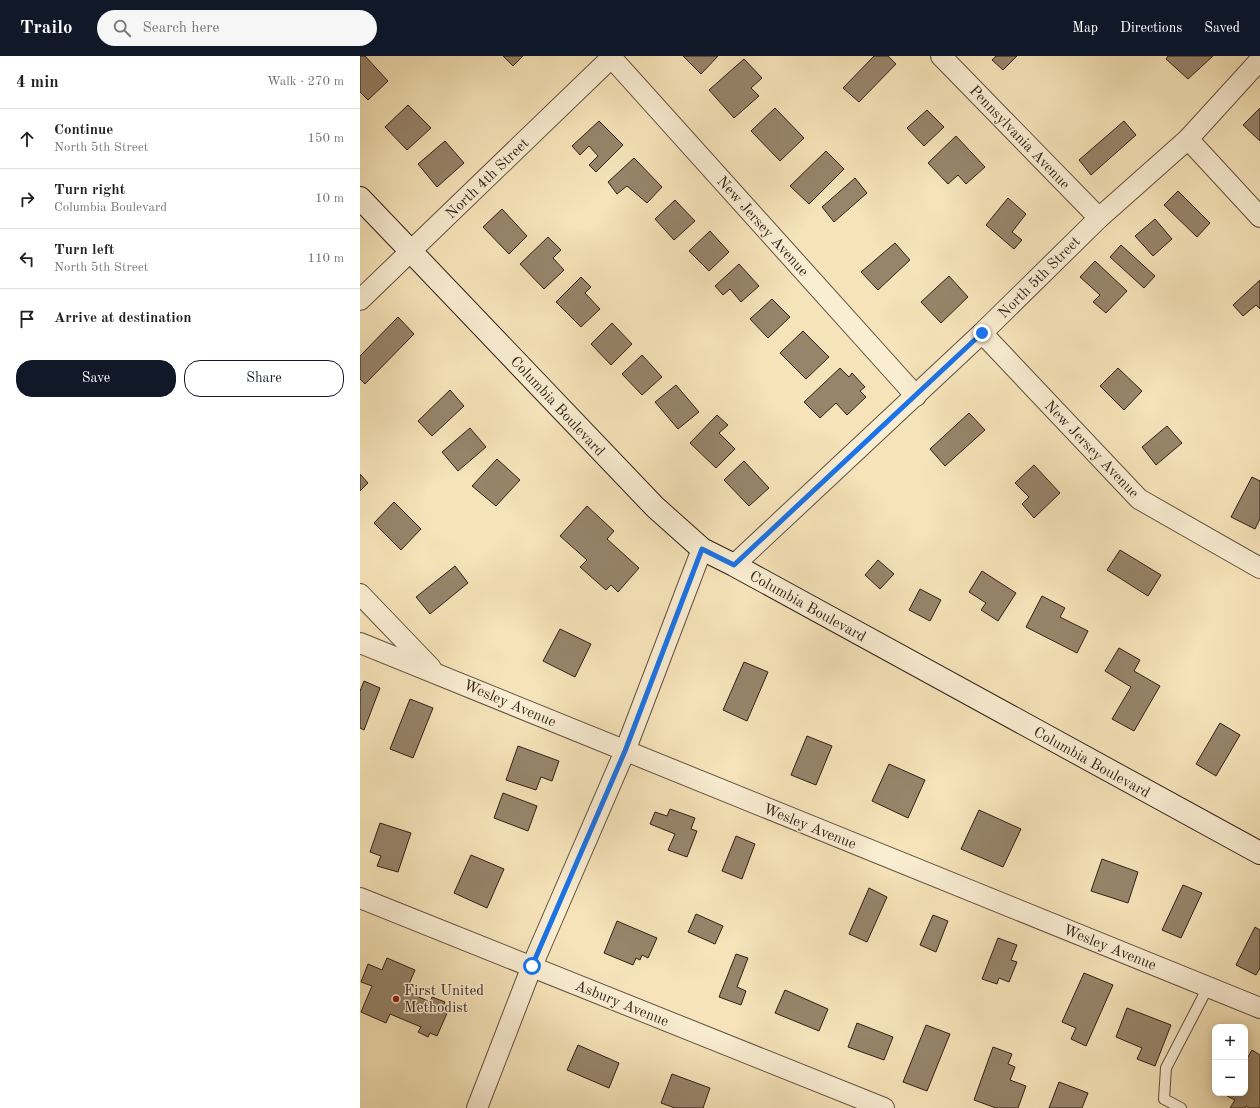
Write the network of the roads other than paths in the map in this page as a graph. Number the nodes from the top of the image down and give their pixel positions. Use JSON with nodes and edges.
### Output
{"nodes":[{"id":1,"x":941,"y":56,"type":"edge"},
{"id":2,"x":611,"y":57,"type":"edge"},
{"id":3,"x":1260,"y":60,"type":"edge"},
{"id":4,"x":1188,"y":139,"type":"junction"},
{"id":5,"x":360,"y":198,"type":"edge"},
{"id":6,"x":1260,"y":217,"type":"edge"},
{"id":7,"x":1099,"y":218,"type":"junction"},
{"id":8,"x":412,"y":251,"type":"junction"},
{"id":9,"x":360,"y":300,"type":"edge"},
{"id":10,"x":982,"y":333,"type":"junction"},
{"id":11,"x":916,"y":396,"type":"junction"},
{"id":12,"x":702,"y":549,"type":"junction"},
{"id":13,"x":734,"y":565,"type":"junction"},
{"id":14,"x":1260,"y":568,"type":"edge"},
{"id":15,"x":360,"y":594,"type":"edge"},
{"id":16,"x":360,"y":643,"type":"edge"},
{"id":17,"x":435,"y":672,"type":"junction"},
{"id":18,"x":625,"y":751,"type":"junction"},
{"id":19,"x":1260,"y":853,"type":"edge"},
{"id":20,"x":360,"y":898,"type":"edge"},
{"id":21,"x":532,"y":966,"type":"junction"},
{"id":22,"x":1208,"y":987,"type":"junction"},
{"id":23,"x":1260,"y":1008,"type":"edge"},
{"id":24,"x":477,"y":1108,"type":"edge"},
{"id":25,"x":884,"y":1108,"type":"edge"},
{"id":26,"x":1181,"y":1108,"type":"edge"}],
"edges":[{"from":1,"to":7,"type":"street","name":"Pennsylvania Avenue"},
{"from":2,"to":8,"type":"street","name":"North 4th Street"},
{"from":2,"to":11,"type":"street","name":"New Jersey Avenue"},
{"from":3,"to":4,"type":"street","name":"North 5th Street"},
{"from":4,"to":6,"type":"street"},
{"from":4,"to":7,"type":"street","name":"North 5th Street"},
{"from":5,"to":8,"type":"street","name":"Columbia Boulevard"},
{"from":7,"to":10,"type":"street","name":"North 5th Street"},
{"from":8,"to":9,"type":"street","name":"North 4th Street"},
{"from":8,"to":12,"type":"street","name":"Columbia Boulevard"},
{"from":10,"to":11,"type":"street","name":"North 5th Street"},
{"from":10,"to":14,"type":"street","name":"New Jersey Avenue"},
{"from":11,"to":13,"type":"street","name":"North 5th Street"},
{"from":12,"to":13,"type":"street","name":"Columbia Boulevard"},
{"from":12,"to":18,"type":"street"},
{"from":13,"to":19,"type":"street","name":"Columbia Boulevard"},
{"from":15,"to":17,"type":"street"},
{"from":16,"to":17,"type":"street","name":"Wesley Avenue"},
{"from":17,"to":18,"type":"street","name":"Wesley Avenue"},
{"from":18,"to":21,"type":"street"},
{"from":18,"to":22,"type":"street","name":"Wesley Avenue"},
{"from":20,"to":21,"type":"street","name":"Asbury Avenue"},
{"from":21,"to":24,"type":"street"},
{"from":21,"to":25,"type":"street","name":"Asbury Avenue"},
{"from":22,"to":23,"type":"street","name":"Wesley Avenue"},
{"from":22,"to":26,"type":"lane"}]}
